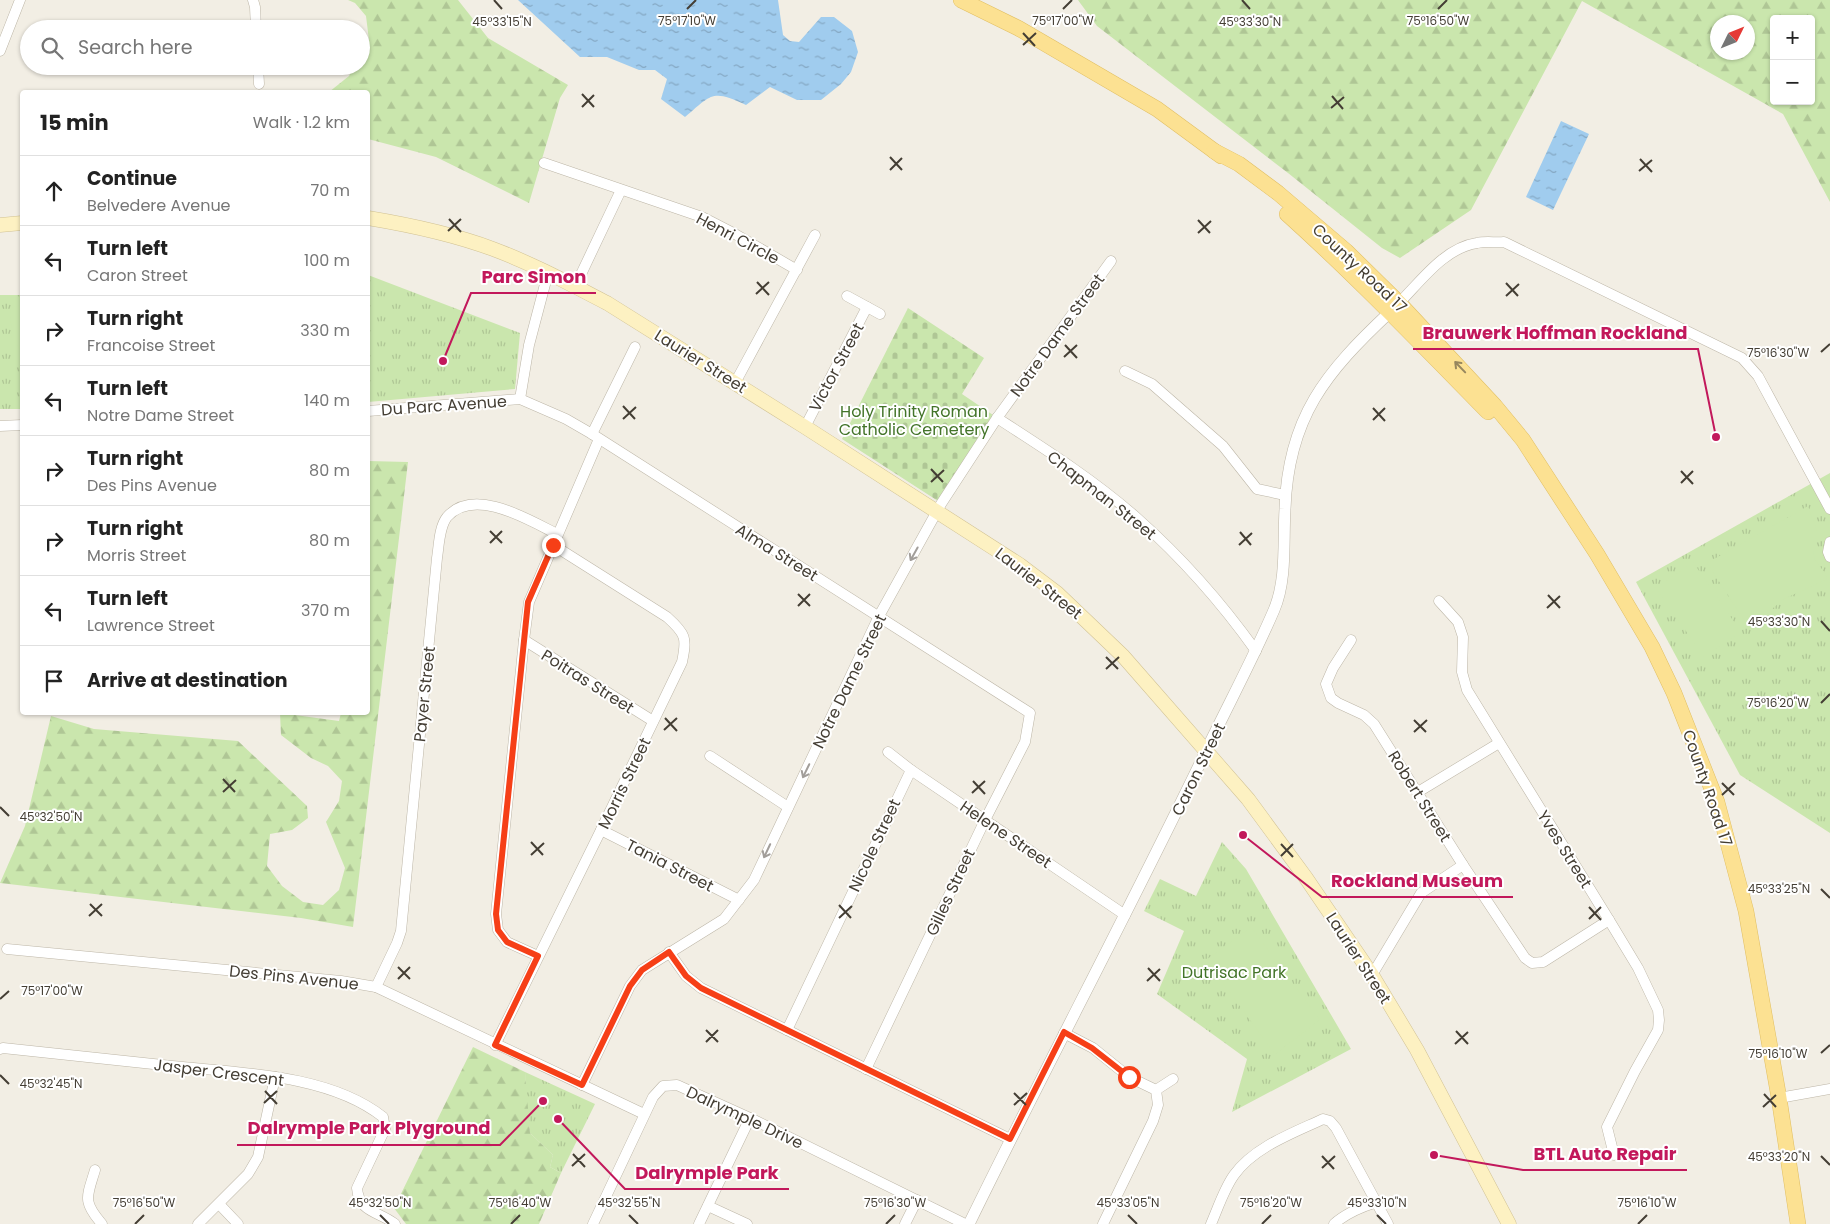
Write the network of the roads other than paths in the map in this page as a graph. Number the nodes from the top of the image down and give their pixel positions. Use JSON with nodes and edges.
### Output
{"nodes":[{"id":1,"x":20,"y":0,"type":"edge"},
{"id":2,"x":252,"y":0,"type":"edge"},
{"id":3,"x":961,"y":0,"type":"edge"},
{"id":4,"x":256,"y":20,"type":"edge"},
{"id":5,"x":5,"y":24,"type":"edge"},
{"id":6,"x":0,"y":51,"type":"edge"},
{"id":7,"x":258,"y":75,"type":"edge"},
{"id":8,"x":259,"y":84,"type":"dead end"},
{"id":9,"x":544,"y":163,"type":"dead end"},
{"id":10,"x":621,"y":190,"type":"junction"},
{"id":11,"x":370,"y":218,"type":"edge"},
{"id":12,"x":20,"y":223,"type":"edge"},
{"id":13,"x":0,"y":225,"type":"edge"},
{"id":14,"x":816,"y":235,"type":"dead end"},
{"id":15,"x":1111,"y":261,"type":"dead end"},
{"id":16,"x":797,"y":270,"type":"junction"},
{"id":17,"x":548,"y":273,"type":"junction"},
{"id":18,"x":576,"y":287,"type":"junction"},
{"id":19,"x":847,"y":296,"type":"dead end"},
{"id":20,"x":868,"y":307,"type":"junction"},
{"id":21,"x":1394,"y":308,"type":"junction"},
{"id":22,"x":880,"y":314,"type":"dead end"},
{"id":23,"x":635,"y":347,"type":"dead end"},
{"id":24,"x":1125,"y":370,"type":"dead end"},
{"id":25,"x":735,"y":382,"type":"junction"},
{"id":26,"x":520,"y":399,"type":"junction"},
{"id":27,"x":370,"y":411,"type":"edge"},
{"id":28,"x":997,"y":418,"type":"junction"},
{"id":29,"x":20,"y":425,"type":"edge"},
{"id":30,"x":0,"y":426,"type":"edge"},
{"id":31,"x":805,"y":427,"type":"junction"},
{"id":32,"x":596,"y":437,"type":"junction"},
{"id":33,"x":1285,"y":495,"type":"junction"},
{"id":34,"x":1829,"y":509,"type":"edge"},
{"id":35,"x":938,"y":511,"type":"junction"},
{"id":36,"x":557,"y":534,"type":"junction"},
{"id":37,"x":1830,"y":542,"type":"edge"},
{"id":38,"x":553,"y":545,"type":"junction"},
{"id":39,"x":1830,"y":557,"type":"edge"},
{"id":40,"x":1439,"y":601,"type":"dead end"},
{"id":41,"x":879,"y":616,"type":"junction"},
{"id":42,"x":524,"y":640,"type":"junction"},
{"id":43,"x":1351,"y":640,"type":"dead end"},
{"id":44,"x":1256,"y":651,"type":"junction"},
{"id":45,"x":1030,"y":714,"type":"joint"},
{"id":46,"x":653,"y":721,"type":"junction"},
{"id":47,"x":1499,"y":743,"type":"junction"},
{"id":48,"x":1206,"y":750,"type":"junction"},
{"id":49,"x":888,"y":752,"type":"dead end"},
{"id":50,"x":710,"y":756,"type":"dead end"},
{"id":51,"x":911,"y":770,"type":"junction"},
{"id":52,"x":1418,"y":792,"type":"junction"},
{"id":53,"x":788,"y":807,"type":"junction"},
{"id":54,"x":985,"y":820,"type":"junction"},
{"id":55,"x":601,"y":830,"type":"junction"},
{"id":56,"x":1463,"y":865,"type":"junction"},
{"id":57,"x":739,"y":900,"type":"junction"},
{"id":58,"x":1125,"y":915,"type":"junction"},
{"id":59,"x":1610,"y":920,"type":"junction"},
{"id":60,"x":7,"y":949,"type":"dead end"},
{"id":61,"x":669,"y":952,"type":"junction"},
{"id":62,"x":538,"y":956,"type":"junction"},
{"id":63,"x":1372,"y":975,"type":"junction"},
{"id":64,"x":376,"y":987,"type":"junction"},
{"id":65,"x":787,"y":1030,"type":"junction"},
{"id":66,"x":1064,"y":1032,"type":"junction"},
{"id":67,"x":495,"y":1045,"type":"junction"},
{"id":68,"x":1,"y":1048,"type":"edge"},
{"id":69,"x":866,"y":1069,"type":"junction"},
{"id":70,"x":274,"y":1077,"type":"junction"},
{"id":71,"x":1173,"y":1079,"type":"dead end"},
{"id":72,"x":582,"y":1085,"type":"junction"},
{"id":73,"x":1830,"y":1089,"type":"edge"},
{"id":74,"x":1156,"y":1090,"type":"junction"},
{"id":75,"x":1779,"y":1098,"type":"junction"},
{"id":76,"x":644,"y":1114,"type":"junction"},
{"id":77,"x":750,"y":1118,"type":"junction"},
{"id":78,"x":1010,"y":1139,"type":"junction"},
{"id":79,"x":1614,"y":1155,"type":"dead end"},
{"id":80,"x":95,"y":1170,"type":"dead end"},
{"id":81,"x":917,"y":1200,"type":"junction"},
{"id":82,"x":1376,"y":1202,"type":"junction"},
{"id":83,"x":219,"y":1204,"type":"junction"},
{"id":84,"x":708,"y":1206,"type":"junction"},
{"id":85,"x":102,"y":1224,"type":"edge"},
{"id":86,"x":198,"y":1224,"type":"edge"},
{"id":87,"x":238,"y":1224,"type":"edge"},
{"id":88,"x":395,"y":1224,"type":"edge"},
{"id":89,"x":593,"y":1224,"type":"edge"},
{"id":90,"x":699,"y":1224,"type":"edge"},
{"id":91,"x":746,"y":1224,"type":"edge"},
{"id":92,"x":905,"y":1224,"type":"edge"},
{"id":93,"x":965,"y":1224,"type":"edge"},
{"id":94,"x":969,"y":1224,"type":"edge"},
{"id":95,"x":1103,"y":1224,"type":"edge"},
{"id":96,"x":1210,"y":1224,"type":"edge"},
{"id":97,"x":1334,"y":1224,"type":"edge"},
{"id":98,"x":1388,"y":1224,"type":"edge"},
{"id":99,"x":1509,"y":1224,"type":"edge"},
{"id":100,"x":1798,"y":1224,"type":"edge"}],
"edges":[{"from":1,"to":5,"type":"street"},
{"from":2,"to":4,"type":"street"},
{"from":3,"to":21,"type":"main road","name":"County Road 17"},
{"from":5,"to":6,"type":"street"},
{"from":7,"to":8,"type":"street"},
{"from":9,"to":10,"type":"street","name":"Henri Circle"},
{"from":10,"to":16,"type":"street","name":"Henri Circle"},
{"from":10,"to":18,"type":"street"},
{"from":11,"to":17,"type":"main road","name":"Laurier Street"},
{"from":12,"to":13,"type":"main road"},
{"from":14,"to":16,"type":"street","name":"Henri Circle"},
{"from":15,"to":28,"type":"street","name":"Notre Dame Street"},
{"from":16,"to":25,"type":"street","name":"Henri Circle"},
{"from":17,"to":18,"type":"main road","name":"Laurier Street"},
{"from":17,"to":26,"type":"street"},
{"from":18,"to":25,"type":"main road","name":"Laurier Street"},
{"from":19,"to":20,"type":"street","name":"Victor Street"},
{"from":20,"to":22,"type":"street","name":"Victor Street"},
{"from":20,"to":31,"type":"street","name":"Victor Street"},
{"from":21,"to":33,"type":"street","name":"Caron Street"},
{"from":21,"to":34,"type":"street"},
{"from":21,"to":75,"type":"main road","name":"County Road 17"},
{"from":23,"to":32,"type":"street"},
{"from":24,"to":33,"type":"street"},
{"from":25,"to":31,"type":"main road","name":"Laurier Street"},
{"from":26,"to":27,"type":"street","name":"Du Parc Avenue"},
{"from":26,"to":32,"type":"street","name":"Alma Street"},
{"from":28,"to":35,"type":"street","name":"Notre Dame Street"},
{"from":28,"to":44,"type":"street","name":"Chapman Street"},
{"from":29,"to":30,"type":"street"},
{"from":31,"to":35,"type":"main road","name":"Laurier Street"},
{"from":32,"to":36,"type":"street"},
{"from":32,"to":41,"type":"street","name":"Alma Street"},
{"from":33,"to":44,"type":"street","name":"Caron Street"},
{"from":35,"to":41,"type":"street","name":"Notre Dame Street","one_way":true},
{"from":35,"to":48,"type":"main road","name":"Laurier Street"},
{"from":36,"to":38,"type":"street"},
{"from":36,"to":64,"type":"street","name":"Payer Street"},
{"from":37,"to":39,"type":"street"},
{"from":38,"to":42,"type":"street"},
{"from":38,"to":46,"type":"street","name":"Morris Street"},
{"from":40,"to":47,"type":"street","name":"Yves Street"},
{"from":41,"to":45,"type":"street","name":"Alma Street"},
{"from":41,"to":53,"type":"street","name":"Notre Dame Street","one_way":true},
{"from":42,"to":46,"type":"street","name":"Poitras Street"},
{"from":42,"to":62,"type":"street"},
{"from":43,"to":52,"type":"street","name":"Robert Street"},
{"from":44,"to":48,"type":"street","name":"Caron Street"},
{"from":45,"to":54,"type":"street","name":"Gilles Street"},
{"from":46,"to":55,"type":"street","name":"Morris Street"},
{"from":47,"to":52,"type":"street"},
{"from":47,"to":59,"type":"street","name":"Yves Street"},
{"from":48,"to":58,"type":"street","name":"Caron Street"},
{"from":48,"to":63,"type":"main road","name":"Laurier Street"},
{"from":49,"to":51,"type":"street","name":"Helene Street"},
{"from":50,"to":53,"type":"street"},
{"from":51,"to":54,"type":"street","name":"Helene Street"},
{"from":51,"to":65,"type":"street","name":"Nicole Street"},
{"from":52,"to":56,"type":"street","name":"Robert Street"},
{"from":53,"to":57,"type":"street","name":"Notre Dame Street","one_way":true},
{"from":54,"to":58,"type":"street","name":"Helene Street"},
{"from":54,"to":69,"type":"street","name":"Gilles Street"},
{"from":55,"to":57,"type":"street","name":"Tania Street"},
{"from":55,"to":62,"type":"street","name":"Morris Street"},
{"from":56,"to":59,"type":"street","name":"Robert Street"},
{"from":56,"to":63,"type":"street"},
{"from":57,"to":61,"type":"street","name":"Notre Dame Street"},
{"from":58,"to":66,"type":"street","name":"Caron Street"},
{"from":59,"to":79,"type":"street","name":"Yves Street"},
{"from":60,"to":64,"type":"street","name":"Des Pins Avenue"},
{"from":61,"to":65,"type":"street"},
{"from":61,"to":72,"type":"street","name":"Notre Dame Street"},
{"from":62,"to":67,"type":"street","name":"Morris Street"},
{"from":63,"to":99,"type":"main road","name":"Laurier Street"},
{"from":64,"to":67,"type":"street","name":"Des Pins Avenue"},
{"from":65,"to":69,"type":"street"},
{"from":66,"to":74,"type":"street"},
{"from":66,"to":78,"type":"street","name":"Caron Street"},
{"from":67,"to":72,"type":"street","name":"Des Pins Avenue"},
{"from":68,"to":70,"type":"street","name":"Jasper Crescent"},
{"from":69,"to":78,"type":"street"},
{"from":70,"to":83,"type":"street"},
{"from":70,"to":88,"type":"street","name":"Jasper Crescent"},
{"from":71,"to":74,"type":"street"},
{"from":72,"to":76,"type":"street","name":"Des Pins Avenue"},
{"from":73,"to":75,"type":"street"},
{"from":74,"to":95,"type":"street"},
{"from":75,"to":100,"type":"main road","name":"County Road 17"},
{"from":76,"to":77,"type":"street","name":"Dalrymple Drive"},
{"from":76,"to":89,"type":"street","name":"Dalrymple Drive"},
{"from":77,"to":81,"type":"street","name":"Dalrymple Drive"},
{"from":77,"to":84,"type":"street"},
{"from":78,"to":94,"type":"street","name":"Caron Street"},
{"from":80,"to":85,"type":"street"},
{"from":81,"to":92,"type":"street"},
{"from":81,"to":93,"type":"street","name":"Dalrymple Drive"},
{"from":82,"to":96,"type":"street"},
{"from":82,"to":97,"type":"street"},
{"from":82,"to":98,"type":"street"},
{"from":83,"to":86,"type":"street"},
{"from":83,"to":87,"type":"street"},
{"from":84,"to":90,"type":"street"},
{"from":84,"to":91,"type":"street"}]}
